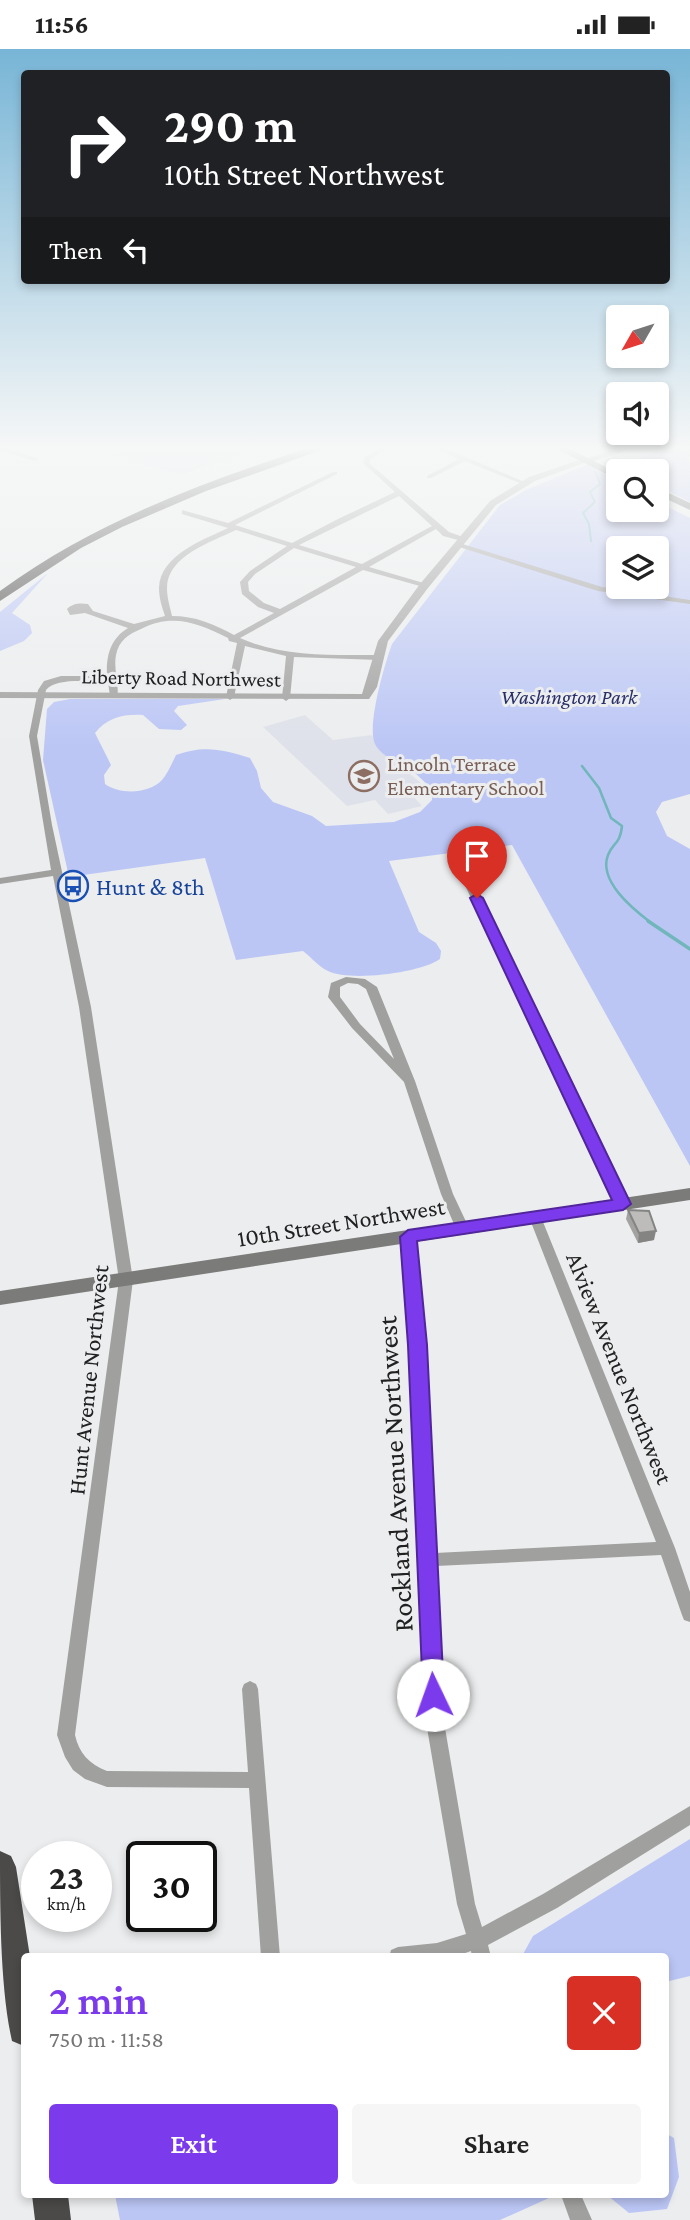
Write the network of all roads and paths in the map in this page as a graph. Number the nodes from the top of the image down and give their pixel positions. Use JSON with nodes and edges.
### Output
{"nodes":[{"id":1,"x":57,"y":545,"type":"edge"},
{"id":2,"x":77,"y":545,"type":"edge"},
{"id":3,"x":199,"y":545,"type":"edge"},
{"id":4,"x":288,"y":545,"type":"edge"},
{"id":5,"x":296,"y":545,"type":"edge"},
{"id":6,"x":402,"y":545,"type":"edge"},
{"id":7,"x":458,"y":545,"type":"edge"},
{"id":8,"x":471,"y":545,"type":"edge"},
{"id":9,"x":293,"y":547,"type":"junction"},
{"id":10,"x":361,"y":568,"type":"junction"},
{"id":11,"x":0,"y":581,"type":"edge"},
{"id":12,"x":424,"y":586,"type":"junction"},
{"id":13,"x":606,"y":590,"type":"edge"},
{"id":14,"x":690,"y":593,"type":"edge"},
{"id":15,"x":669,"y":596,"type":"edge"},
{"id":16,"x":0,"y":597,"type":"edge"},
{"id":17,"x":669,"y":598,"type":"edge"},
{"id":18,"x":690,"y":602,"type":"edge"},
{"id":19,"x":88,"y":612,"type":"dead end"},
{"id":20,"x":279,"y":612,"type":"junction"},
{"id":21,"x":169,"y":618,"type":"junction"},
{"id":22,"x":137,"y":628,"type":"junction"},
{"id":23,"x":232,"y":639,"type":"junction"},
{"id":24,"x":241,"y":643,"type":"junction"},
{"id":25,"x":290,"y":654,"type":"junction"},
{"id":26,"x":376,"y":658,"type":"junction"},
{"id":27,"x":113,"y":680,"type":"junction"},
{"id":28,"x":0,"y":695,"type":"edge"},
{"id":29,"x":42,"y":695,"type":"junction"},
{"id":30,"x":114,"y":696,"type":"junction"},
{"id":31,"x":230,"y":697,"type":"junction"},
{"id":32,"x":286,"y":698,"type":"junction"},
{"id":33,"x":58,"y":872,"type":"junction"},
{"id":34,"x":467,"y":879,"type":"dead end"},
{"id":35,"x":0,"y":881,"type":"edge"},
{"id":36,"x":410,"y":1081,"type":"junction"},
{"id":37,"x":690,"y":1194,"type":"edge"},
{"id":38,"x":623,"y":1204,"type":"junction"},
{"id":39,"x":534,"y":1217,"type":"junction"},
{"id":40,"x":462,"y":1228,"type":"junction"},
{"id":41,"x":408,"y":1237,"type":"junction"},
{"id":42,"x":126,"y":1280,"type":"junction"},
{"id":43,"x":0,"y":1298,"type":"edge"},
{"id":44,"x":667,"y":1548,"type":"junction"},
{"id":45,"x":427,"y":1560,"type":"junction"},
{"id":46,"x":690,"y":1615,"type":"edge"},
{"id":47,"x":250,"y":1689,"type":"dead end"},
{"id":48,"x":257,"y":1780,"type":"junction"},
{"id":49,"x":690,"y":1815,"type":"edge"},
{"id":50,"x":0,"y":1867,"type":"edge"},
{"id":51,"x":479,"y":1948,"type":"edge"},
{"id":52,"x":271,"y":1953,"type":"edge"},
{"id":53,"x":429,"y":1953,"type":"edge"},
{"id":54,"x":21,"y":2009,"type":"edge"},
{"id":55,"x":50,"y":2198,"type":"edge"},
{"id":56,"x":572,"y":2198,"type":"edge"},
{"id":57,"x":53,"y":2220,"type":"edge"},
{"id":58,"x":581,"y":2220,"type":"edge"}],
"edges":[{"from":1,"to":11,"type":"highway"},
{"from":2,"to":16,"type":"highway"},
{"from":3,"to":21,"type":"street"},
{"from":4,"to":9,"type":"street"},
{"from":5,"to":9,"type":"street"},
{"from":6,"to":10,"type":"street"},
{"from":7,"to":12,"type":"street"},
{"from":8,"to":13,"type":"street"},
{"from":9,"to":10,"type":"street"},
{"from":9,"to":20,"type":"street"},
{"from":10,"to":12,"type":"street"},
{"from":10,"to":20,"type":"street"},
{"from":12,"to":26,"type":"street"},
{"from":14,"to":15,"type":"street"},
{"from":17,"to":18,"type":"street"},
{"from":19,"to":22,"type":"street"},
{"from":20,"to":23,"type":"street"},
{"from":21,"to":22,"type":"street"},
{"from":21,"to":23,"type":"street"},
{"from":22,"to":27,"type":"street"},
{"from":23,"to":24,"type":"street"},
{"from":24,"to":25,"type":"street"},
{"from":24,"to":31,"type":"street"},
{"from":25,"to":26,"type":"street"},
{"from":25,"to":32,"type":"street"},
{"from":26,"to":32,"type":"street","name":"Liberty Road Northwest"},
{"from":27,"to":29,"type":"street"},
{"from":27,"to":30,"type":"street"},
{"from":28,"to":29,"type":"street","name":"Liberty Road Northwest"},
{"from":29,"to":30,"type":"street","name":"Liberty Road Northwest"},
{"from":29,"to":33,"type":"street","name":"Hunt Avenue Northwest"},
{"from":30,"to":31,"type":"street","name":"Liberty Road Northwest"},
{"from":31,"to":32,"type":"street","name":"Liberty Road Northwest"},
{"from":33,"to":35,"type":"street"},
{"from":33,"to":42,"type":"street","name":"Hunt Avenue Northwest"},
{"from":34,"to":38,"type":"street"},
{"from":36,"to":36,"type":"street"},
{"from":36,"to":40,"type":"street"},
{"from":37,"to":38,"type":"main road","name":"10th Street Northwest"},
{"from":38,"to":39,"type":"main road","name":"10th Street Northwest"},
{"from":39,"to":40,"type":"main road","name":"10th Street Northwest"},
{"from":39,"to":44,"type":"street","name":"Alview Avenue Northwest"},
{"from":40,"to":41,"type":"main road","name":"10th Street Northwest"},
{"from":41,"to":42,"type":"main road","name":"10th Street Northwest"},
{"from":41,"to":45,"type":"street","name":"Rockland Avenue Northwest"},
{"from":42,"to":43,"type":"main road","name":"10th Street Northwest"},
{"from":42,"to":48,"type":"street","name":"Hunt Avenue Northwest"},
{"from":44,"to":45,"type":"street"},
{"from":44,"to":46,"type":"street","name":"Alview Avenue Northwest"},
{"from":45,"to":51,"type":"street","name":"Rockland Avenue Northwest"},
{"from":47,"to":48,"type":"street"},
{"from":48,"to":52,"type":"street"},
{"from":49,"to":51,"type":"street"},
{"from":50,"to":54,"type":"highway"},
{"from":51,"to":53,"type":"street"},
{"from":55,"to":57,"type":"highway"},
{"from":56,"to":58,"type":"street"}]}
